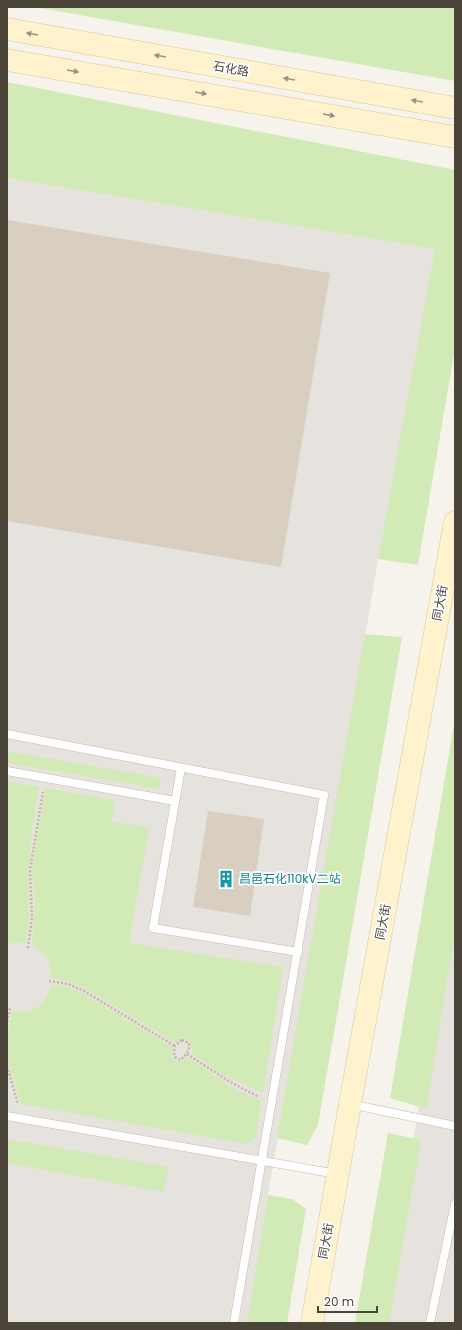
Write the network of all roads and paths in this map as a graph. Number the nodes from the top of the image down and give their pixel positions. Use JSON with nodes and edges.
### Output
{"nodes":[{"id":1,"x":7,"y":29,"type":"edge"},
{"id":2,"x":7,"y":60,"type":"edge"},
{"id":3,"x":455,"y":108,"type":"edge"},
{"id":4,"x":455,"y":137,"type":"edge"},
{"id":5,"x":455,"y":522,"type":"edge"},
{"id":6,"x":7,"y":734,"type":"edge"},
{"id":7,"x":181,"y":768,"type":"junction"},
{"id":8,"x":7,"y":771,"type":"edge"},
{"id":9,"x":45,"y":778,"type":"junction"},
{"id":10,"x":175,"y":801,"type":"junction"},
{"id":11,"x":28,"y":948,"type":"dead end"},
{"id":12,"x":298,"y":952,"type":"junction"},
{"id":13,"x":49,"y":981,"type":"dead end"},
{"id":14,"x":10,"y":1008,"type":"dead end"},
{"id":15,"x":7,"y":1022,"type":"edge"},
{"id":16,"x":176,"y":1046,"type":"junction"},
{"id":17,"x":186,"y":1054,"type":"junction"},
{"id":18,"x":7,"y":1066,"type":"edge"},
{"id":19,"x":272,"y":1102,"type":"junction"},
{"id":20,"x":350,"y":1104,"type":"junction"},
{"id":21,"x":7,"y":1116,"type":"edge"},
{"id":22,"x":23,"y":1118,"type":"junction"},
{"id":23,"x":455,"y":1126,"type":"edge"},
{"id":24,"x":262,"y":1160,"type":"junction"},
{"id":25,"x":338,"y":1174,"type":"junction"},
{"id":26,"x":455,"y":1204,"type":"edge"},
{"id":27,"x":234,"y":1323,"type":"edge"},
{"id":28,"x":312,"y":1323,"type":"edge"},
{"id":29,"x":430,"y":1323,"type":"edge"}],
"edges":[{"from":3,"to":1,"type":"main road","name":"石化路","one_way":true},
{"from":2,"to":4,"type":"main road","one_way":true},
{"from":5,"to":20,"type":"main road","name":"同大街"},
{"from":6,"to":7,"type":"lane"},
{"from":7,"to":10,"type":"lane"},
{"from":7,"to":12,"type":"lane"},
{"from":8,"to":9,"type":"lane"},
{"from":9,"to":10,"type":"lane"},
{"from":9,"to":11,"type":"path"},
{"from":10,"to":12,"type":"lane"},
{"from":12,"to":19,"type":"lane"},
{"from":13,"to":16,"type":"path"},
{"from":14,"to":15,"type":"path"},
{"from":16,"to":17,"type":"path"},
{"from":16,"to":17,"type":"path"},
{"from":17,"to":19,"type":"path"},
{"from":18,"to":22,"type":"path"},
{"from":19,"to":24,"type":"lane"},
{"from":20,"to":23,"type":"lane"},
{"from":20,"to":25,"type":"main road","name":"同大街"},
{"from":21,"to":22,"type":"lane"},
{"from":22,"to":24,"type":"lane"},
{"from":24,"to":25,"type":"lane"},
{"from":24,"to":27,"type":"lane"},
{"from":25,"to":28,"type":"main road","name":"同大街"},
{"from":26,"to":29,"type":"lane"}]}
